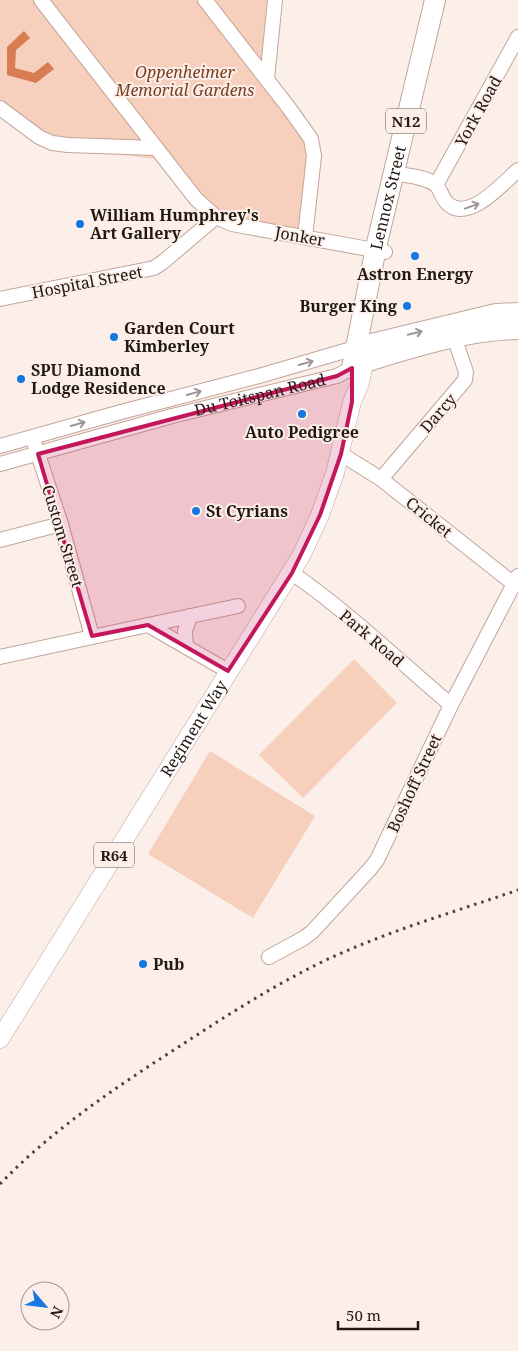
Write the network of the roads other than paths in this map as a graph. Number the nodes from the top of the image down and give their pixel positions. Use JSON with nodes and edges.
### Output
{"nodes":[{"id":1,"x":41,"y":0,"type":"edge"},
{"id":2,"x":205,"y":0,"type":"edge"},
{"id":3,"x":275,"y":0,"type":"edge"},
{"id":4,"x":435,"y":0,"type":"edge"},
{"id":5,"x":448,"y":0,"type":"edge"},
{"id":6,"x":518,"y":37,"type":"edge"},
{"id":7,"x":267,"y":79,"type":"junction"},
{"id":8,"x":0,"y":108,"type":"edge"},
{"id":9,"x":156,"y":148,"type":"junction"},
{"id":10,"x":518,"y":170,"type":"edge"},
{"id":11,"x":398,"y":174,"type":"junction"},
{"id":12,"x":436,"y":185,"type":"junction"},
{"id":13,"x":216,"y":217,"type":"junction"},
{"id":14,"x":305,"y":236,"type":"junction"},
{"id":15,"x":380,"y":251,"type":"junction"},
{"id":16,"x":0,"y":299,"type":"edge"},
{"id":17,"x":518,"y":300,"type":"edge"},
{"id":18,"x":518,"y":313,"type":"edge"},
{"id":19,"x":496,"y":314,"type":"junction"},
{"id":20,"x":518,"y":329,"type":"edge"},
{"id":21,"x":454,"y":337,"type":"junction"},
{"id":22,"x":360,"y":356,"type":"junction"},
{"id":23,"x":32,"y":437,"type":"junction"},
{"id":24,"x":0,"y":446,"type":"edge"},
{"id":25,"x":38,"y":454,"type":"junction"},
{"id":26,"x":341,"y":454,"type":"junction"},
{"id":27,"x":0,"y":464,"type":"edge"},
{"id":28,"x":381,"y":479,"type":"junction"},
{"id":29,"x":61,"y":524,"type":"junction"},
{"id":30,"x":0,"y":540,"type":"edge"},
{"id":31,"x":292,"y":573,"type":"junction"},
{"id":32,"x":516,"y":580,"type":"edge"},
{"id":33,"x":238,"y":606,"type":"dead end"},
{"id":34,"x":190,"y":616,"type":"junction"},
{"id":35,"x":148,"y":625,"type":"junction"},
{"id":36,"x":92,"y":636,"type":"junction"},
{"id":37,"x":186,"y":647,"type":"junction"},
{"id":38,"x":0,"y":657,"type":"edge"},
{"id":39,"x":228,"y":672,"type":"junction"},
{"id":40,"x":451,"y":706,"type":"junction"},
{"id":41,"x":268,"y":956,"type":"dead end"},
{"id":42,"x":0,"y":1039,"type":"edge"}],
"edges":[{"from":1,"to":9,"type":"street"},
{"from":2,"to":7,"type":"street"},
{"from":3,"to":7,"type":"street"},
{"from":4,"to":11,"type":"highway","name":"Lennox Street","number":"N12"},
{"from":5,"to":11,"type":"highway","name":"Lennox Street","number":"N12"},
{"from":6,"to":12,"type":"street","name":"York Road"},
{"from":7,"to":14,"type":"street"},
{"from":8,"to":9,"type":"street"},
{"from":9,"to":13,"type":"street"},
{"from":12,"to":10,"type":"street","one_way":true},
{"from":11,"to":12,"type":"street"},
{"from":11,"to":15,"type":"highway","name":"Lennox Street","number":"N12"},
{"from":13,"to":14,"type":"street","name":"Jonker"},
{"from":13,"to":16,"type":"street","name":"Hospital Street"},
{"from":14,"to":15,"type":"street","name":"Jonker"},
{"from":15,"to":22,"type":"highway","name":"Lennox Street","number":"N12"},
{"from":17,"to":19,"type":"highway"},
{"from":18,"to":19,"type":"highway","name":"Du Toitspan Road"},
{"from":22,"to":19,"type":"highway","name":"Du Toitspan Road","one_way":true},
{"from":20,"to":21,"type":"highway","name":"Du Toitspan Road"},
{"from":21,"to":22,"type":"highway","name":"Du Toitspan Road"},
{"from":21,"to":28,"type":"street","name":"Darcy"},
{"from":23,"to":22,"type":"street","name":"Du Toitspan Road","one_way":true},
{"from":22,"to":25,"type":"street","name":"Du Toitspan Road"},
{"from":22,"to":26,"type":"main road","name":"Regiment Way","number":"R64"},
{"from":23,"to":24,"type":"street","name":"Du Toitspan Road"},
{"from":23,"to":25,"type":"street","name":"Custom Street"},
{"from":25,"to":27,"type":"street","name":"Du Toitspan Road"},
{"from":25,"to":29,"type":"street","name":"Custom Street"},
{"from":26,"to":28,"type":"street","name":"Cricket"},
{"from":26,"to":31,"type":"main road","name":"Regiment Way","number":"R64"},
{"from":28,"to":32,"type":"street","name":"Cricket"},
{"from":29,"to":30,"type":"street"},
{"from":29,"to":36,"type":"street","name":"Custom Street"},
{"from":31,"to":39,"type":"main road","name":"Regiment Way","number":"R64"},
{"from":31,"to":40,"type":"street","name":"Park Road"},
{"from":32,"to":40,"type":"street","name":"Boshoff Street"},
{"from":33,"to":34,"type":"street"},
{"from":34,"to":35,"type":"street"},
{"from":34,"to":37,"type":"street"},
{"from":35,"to":36,"type":"street"},
{"from":35,"to":37,"type":"street"},
{"from":36,"to":38,"type":"street"},
{"from":37,"to":39,"type":"street"},
{"from":39,"to":42,"type":"main road","name":"Regiment Way","number":"R64"},
{"from":40,"to":41,"type":"street","name":"Boshoff Street"}]}
